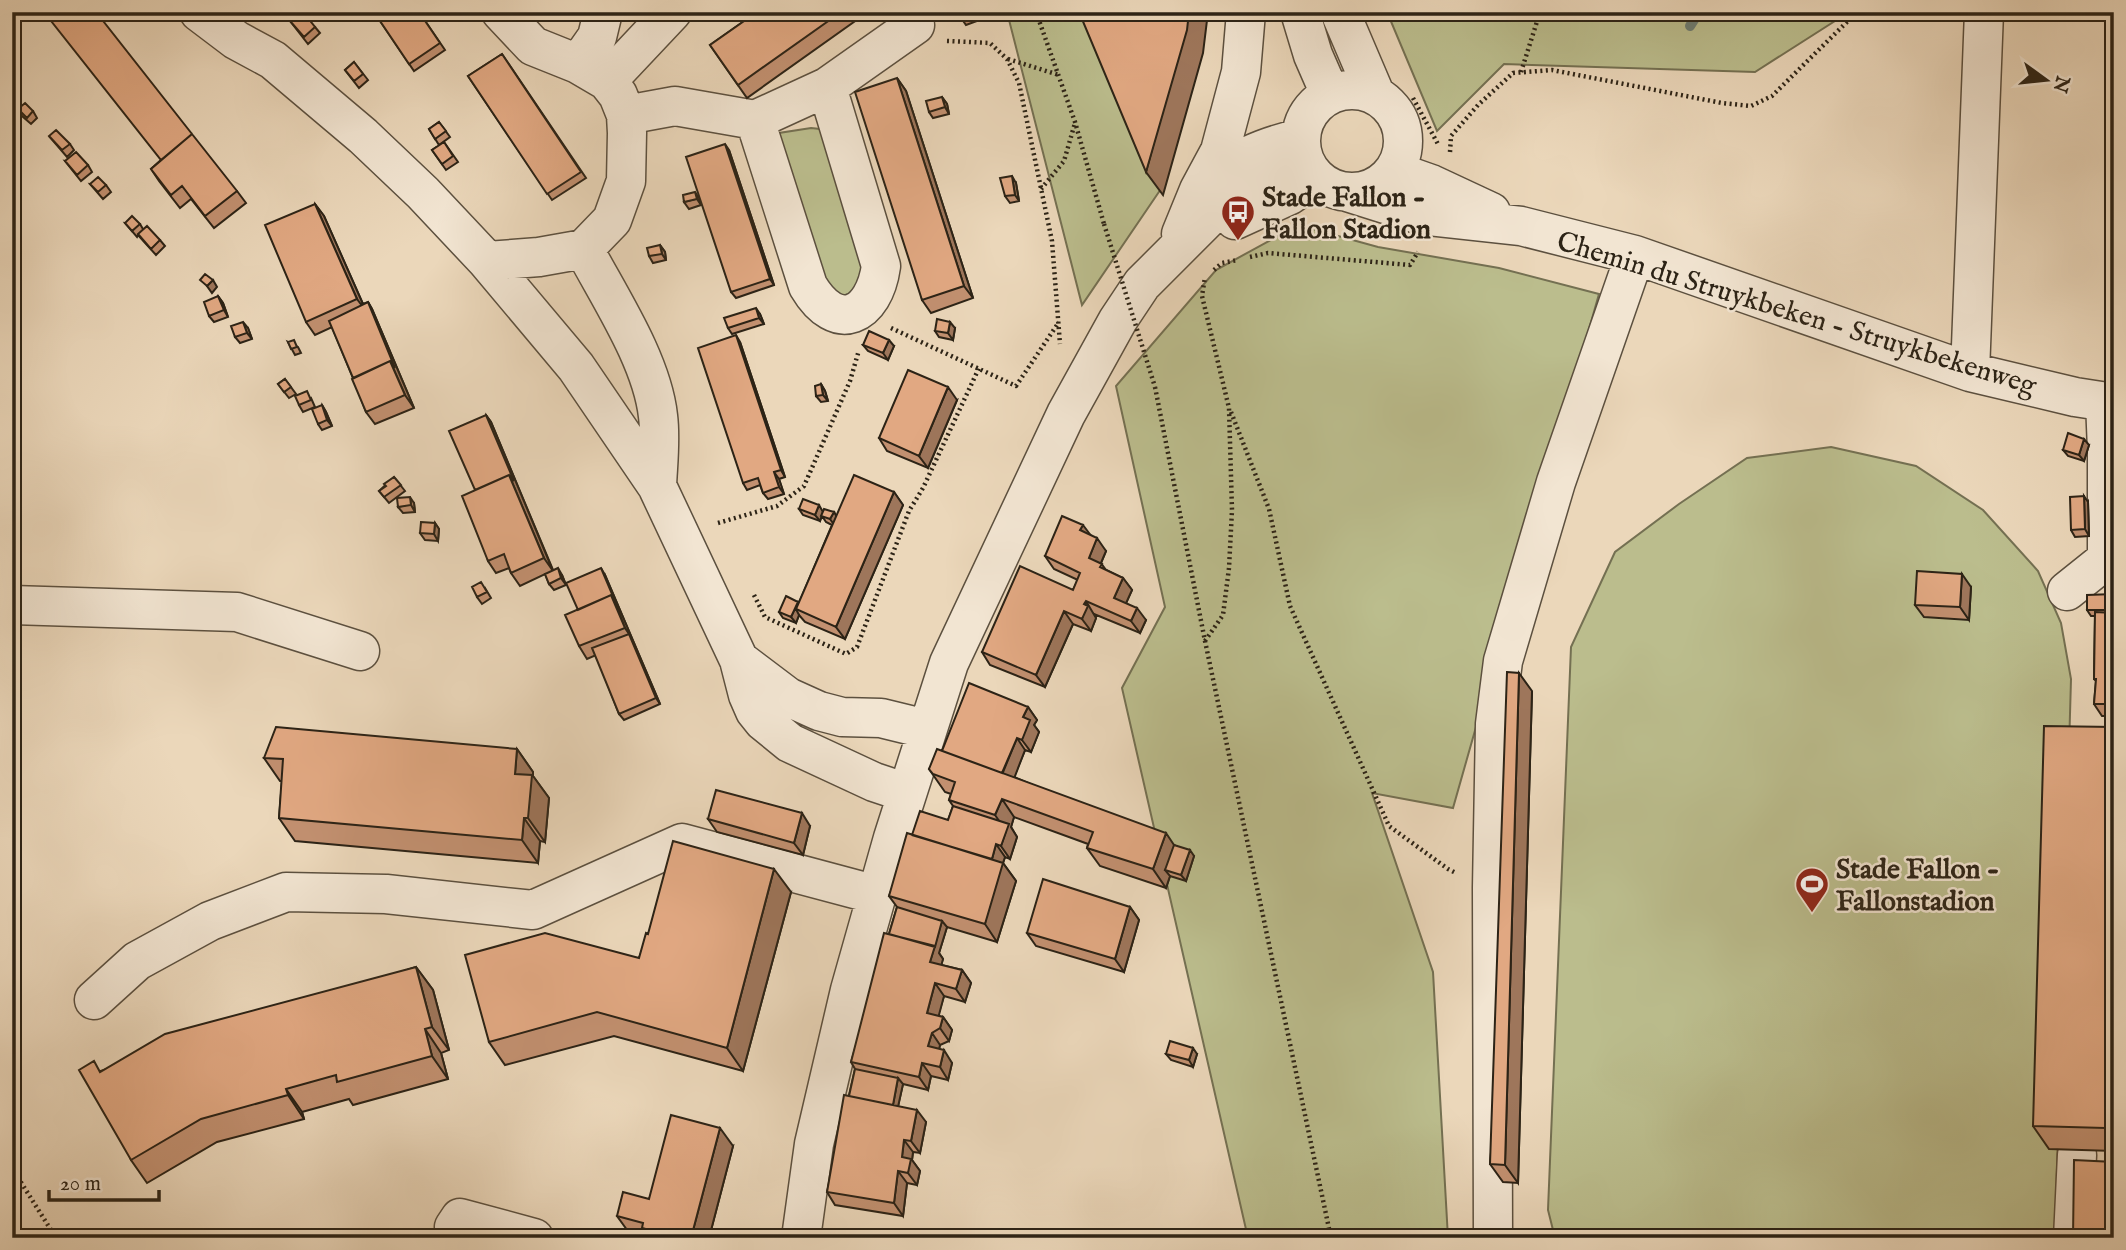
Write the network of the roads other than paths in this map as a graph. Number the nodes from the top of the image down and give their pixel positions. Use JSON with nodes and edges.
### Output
{"nodes":[{"id":1,"x":199,"y":12,"type":"edge"},
{"id":2,"x":236,"y":12,"type":"edge"},
{"id":3,"x":501,"y":12,"type":"edge"},
{"id":4,"x":603,"y":12,"type":"edge"},
{"id":5,"x":672,"y":12,"type":"edge"},
{"id":6,"x":1246,"y":12,"type":"edge"},
{"id":7,"x":1300,"y":12,"type":"edge"},
{"id":8,"x":1340,"y":12,"type":"edge"},
{"id":9,"x":1984,"y":12,"type":"edge"},
{"id":10,"x":913,"y":19,"type":"edge"},
{"id":11,"x":273,"y":60,"type":"junction"},
{"id":12,"x":592,"y":72,"type":"junction"},
{"id":13,"x":827,"y":87,"type":"junction"},
{"id":14,"x":1330,"y":94,"type":"junction"},
{"id":15,"x":1375,"y":94,"type":"junction"},
{"id":16,"x":626,"y":115,"type":"junction"},
{"id":17,"x":755,"y":120,"type":"junction"},
{"id":18,"x":1317,"y":166,"type":"junction"},
{"id":19,"x":1394,"y":171,"type":"junction"},
{"id":20,"x":1199,"y":190,"type":"junction"},
{"id":21,"x":1521,"y":226,"type":"junction"},
{"id":22,"x":584,"y":249,"type":"junction"},
{"id":23,"x":1175,"y":249,"type":"junction"},
{"id":24,"x":1635,"y":255,"type":"junction"},
{"id":25,"x":486,"y":261,"type":"junction"},
{"id":26,"x":1970,"y":372,"type":"junction"},
{"id":27,"x":2109,"y":403,"type":"edge"},
{"id":28,"x":657,"y":486,"type":"junction"},
{"id":29,"x":2067,"y":592,"type":"dead end"},
{"id":30,"x":12,"y":604,"type":"edge"},
{"id":31,"x":360,"y":651,"type":"dead end"},
{"id":32,"x":739,"y":660,"type":"junction"},
{"id":33,"x":926,"y":729,"type":"junction"},
{"id":34,"x":907,"y":793,"type":"junction"},
{"id":35,"x":877,"y":895,"type":"junction"},
{"id":36,"x":94,"y":1000,"type":"dead end"},
{"id":37,"x":2077,"y":1155,"type":"edge"},
{"id":38,"x":454,"y":1227,"type":"dead end"},
{"id":39,"x":534,"y":1238,"type":"edge"},
{"id":40,"x":802,"y":1238,"type":"edge"},
{"id":41,"x":1493,"y":1238,"type":"edge"},
{"id":42,"x":2073,"y":1238,"type":"edge"}],
"edges":[{"from":1,"to":11,"type":"street"},
{"from":2,"to":11,"type":"street"},
{"from":3,"to":12,"type":"street"},
{"from":4,"to":12,"type":"street"},
{"from":5,"to":12,"type":"street"},
{"from":6,"to":20,"type":"street"},
{"from":7,"to":14,"type":"street"},
{"from":8,"to":15,"type":"street"},
{"from":9,"to":26,"type":"street"},
{"from":10,"to":13,"type":"street"},
{"from":11,"to":25,"type":"street"},
{"from":12,"to":16,"type":"street"},
{"from":13,"to":17,"type":"street"},
{"from":13,"to":17,"type":"street"},
{"from":14,"to":15,"type":"street"},
{"from":14,"to":18,"type":"street"},
{"from":15,"to":19,"type":"street"},
{"from":16,"to":17,"type":"street"},
{"from":16,"to":22,"type":"street"},
{"from":18,"to":19,"type":"street"},
{"from":18,"to":20,"type":"street"},
{"from":18,"to":21,"type":"street","name":"Chemin du Struykbeken - Struykbekenweg"},
{"from":18,"to":23,"type":"street"},
{"from":19,"to":21,"type":"street","name":"Chemin du Struykbeken - Struykbekenweg"},
{"from":20,"to":23,"type":"street"},
{"from":21,"to":24,"type":"street","name":"Chemin du Struykbeken - Struykbekenweg"},
{"from":22,"to":25,"type":"street"},
{"from":22,"to":28,"type":"street"},
{"from":23,"to":33,"type":"street"},
{"from":24,"to":26,"type":"street","name":"Chemin du Struykbeken - Struykbekenweg"},
{"from":24,"to":41,"type":"street"},
{"from":25,"to":28,"type":"street"},
{"from":26,"to":27,"type":"street","name":"Chemin du Struykbeken - Struykbekenweg"},
{"from":27,"to":29,"type":"street"},
{"from":28,"to":32,"type":"street"},
{"from":30,"to":31,"type":"street"},
{"from":32,"to":33,"type":"street"},
{"from":32,"to":34,"type":"street"},
{"from":33,"to":34,"type":"street"},
{"from":34,"to":35,"type":"street"},
{"from":35,"to":36,"type":"street"},
{"from":35,"to":40,"type":"street"},
{"from":37,"to":42,"type":"street"},
{"from":38,"to":39,"type":"street"}]}
